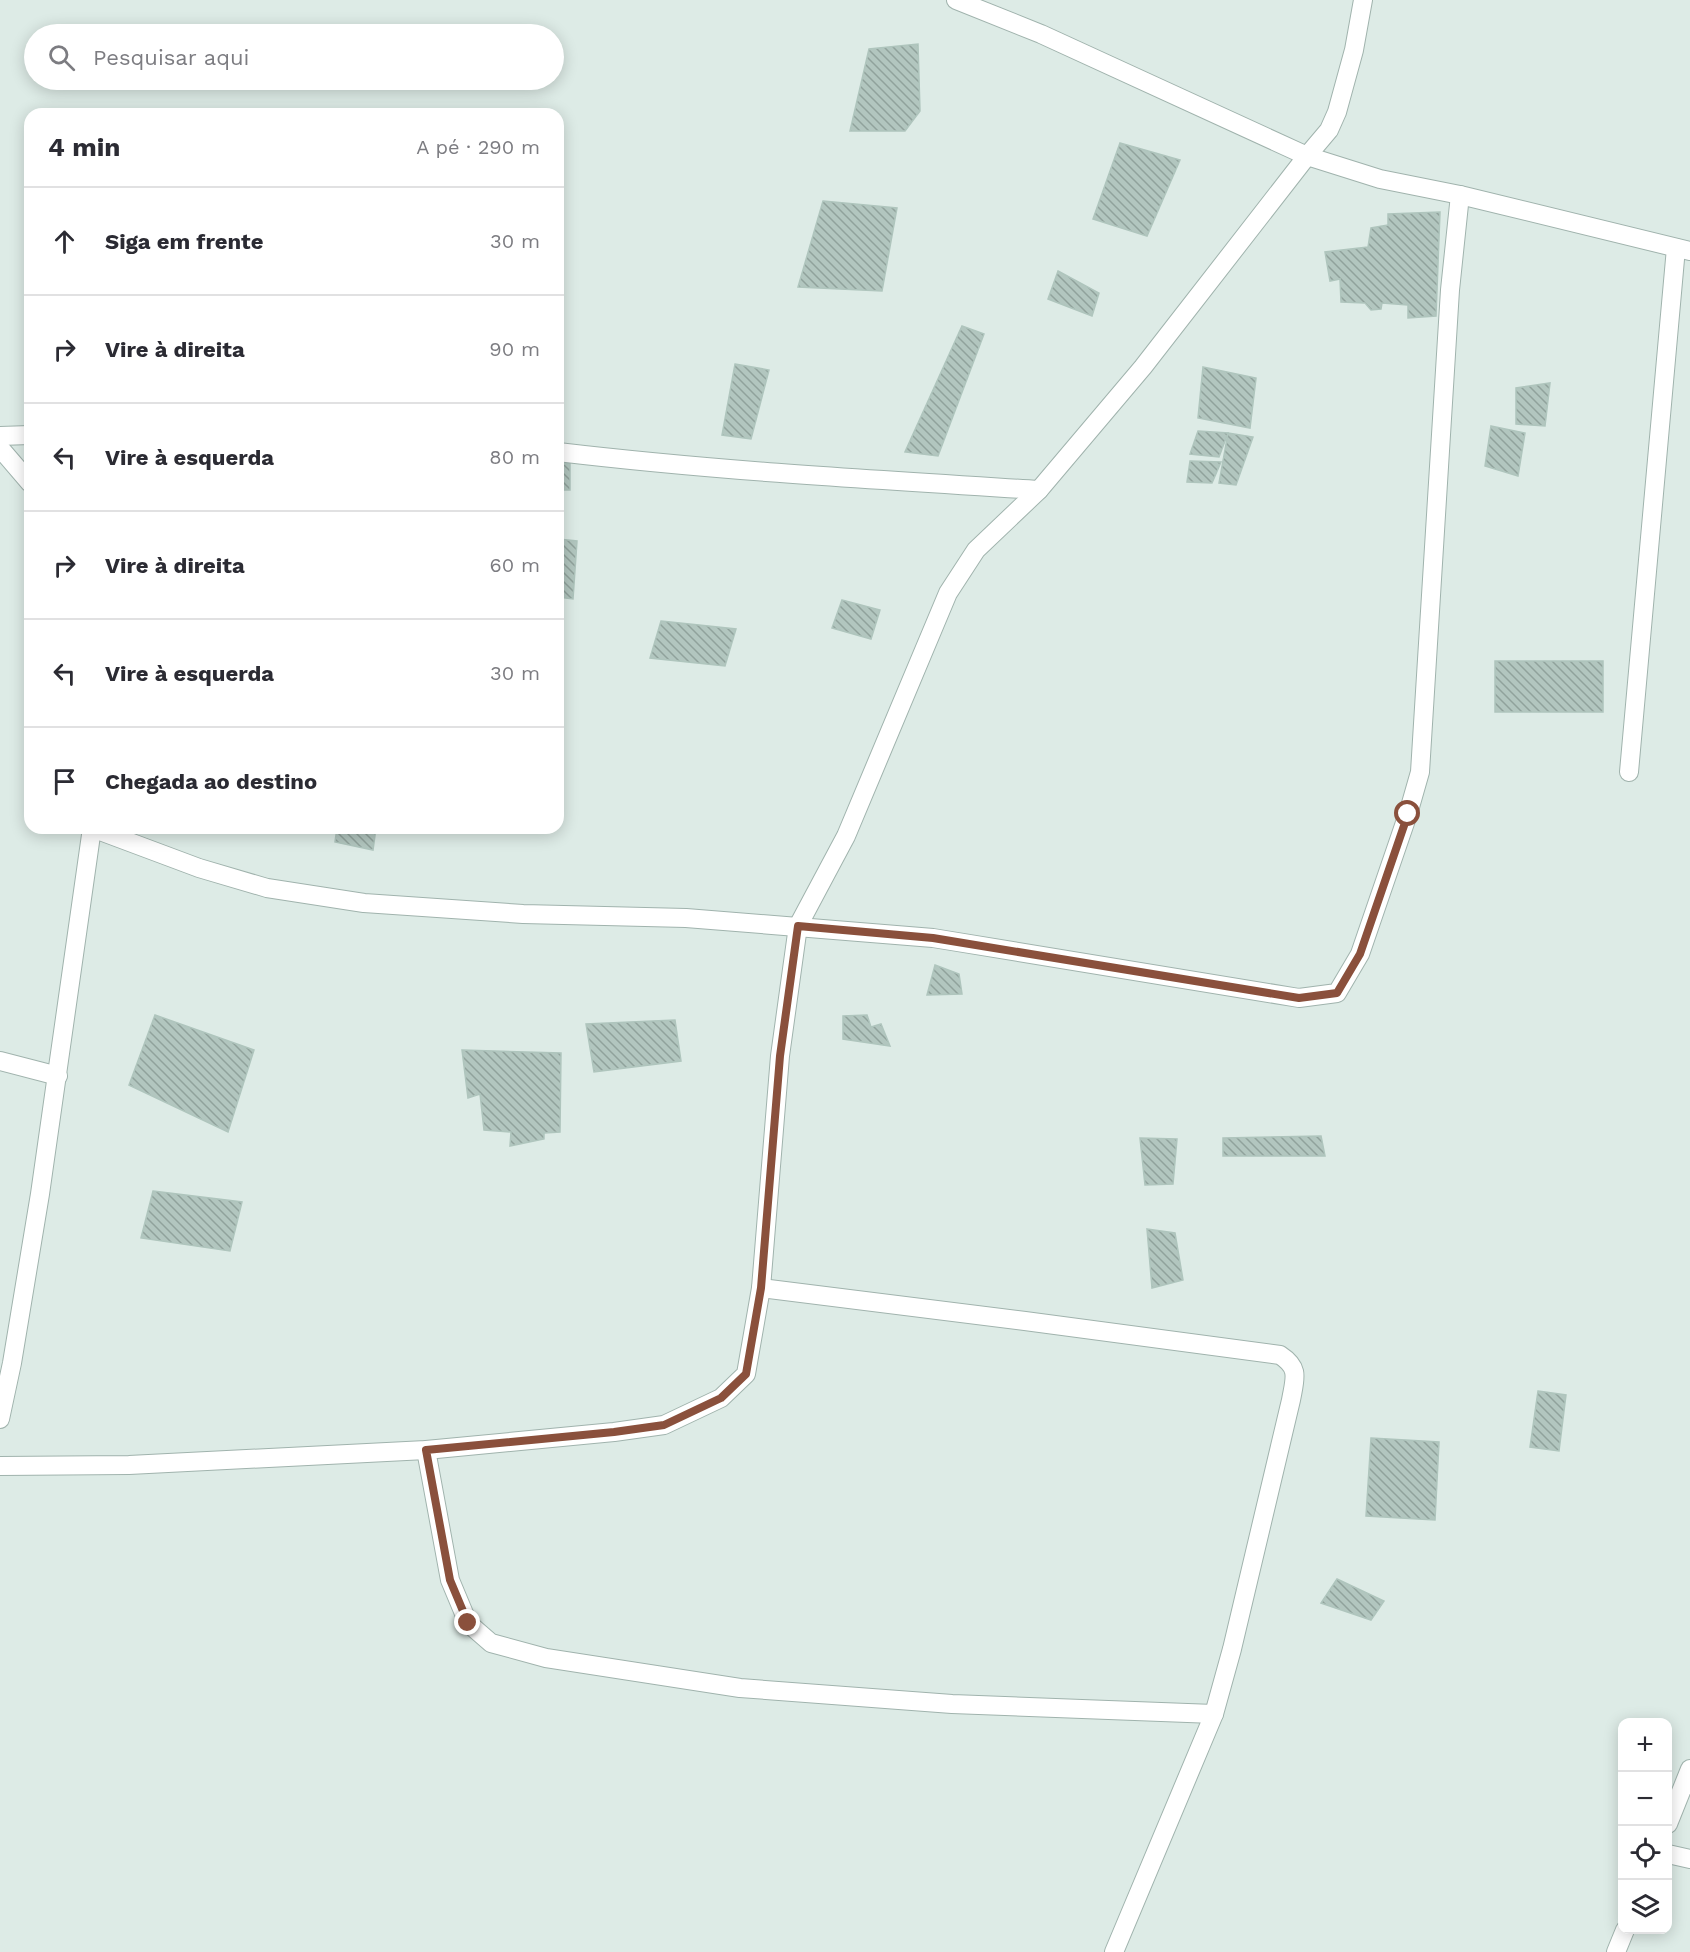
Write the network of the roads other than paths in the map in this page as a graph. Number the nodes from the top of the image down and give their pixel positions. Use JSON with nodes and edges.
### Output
{"nodes":[{"id":1,"x":956,"y":0,"type":"edge"},
{"id":2,"x":1364,"y":0,"type":"edge"},
{"id":3,"x":1307,"y":156,"type":"junction"},
{"id":4,"x":1460,"y":195,"type":"junction"},
{"id":5,"x":1683,"y":249,"type":"edge"},
{"id":6,"x":24,"y":435,"type":"edge"},
{"id":7,"x":0,"y":436,"type":"edge"},
{"id":8,"x":0,"y":448,"type":"edge"},
{"id":9,"x":564,"y":453,"type":"edge"},
{"id":10,"x":24,"y":476,"type":"edge"},
{"id":11,"x":1039,"y":490,"type":"junction"},
{"id":12,"x":1629,"y":772,"type":"dead end"},
{"id":13,"x":91,"y":834,"type":"edge"},
{"id":14,"x":108,"y":834,"type":"edge"},
{"id":15,"x":798,"y":926,"type":"junction"},
{"id":16,"x":0,"y":1061,"type":"edge"},
{"id":17,"x":58,"y":1076,"type":"junction"},
{"id":18,"x":761,"y":1288,"type":"junction"},
{"id":19,"x":6,"y":1362,"type":"edge"},
{"id":20,"x":0,"y":1419,"type":"edge"},
{"id":21,"x":426,"y":1450,"type":"junction"},
{"id":22,"x":0,"y":1466,"type":"edge"},
{"id":23,"x":1214,"y":1714,"type":"junction"},
{"id":24,"x":1690,"y":1769,"type":"edge"},
{"id":25,"x":1672,"y":1814,"type":"edge"},
{"id":26,"x":1672,"y":1855,"type":"edge"},
{"id":27,"x":1690,"y":1859,"type":"edge"},
{"id":28,"x":1623,"y":1934,"type":"edge"},
{"id":29,"x":1114,"y":1952,"type":"edge"},
{"id":30,"x":1616,"y":1952,"type":"edge"}],
"edges":[{"from":1,"to":3,"type":"street"},
{"from":2,"to":3,"type":"street"},
{"from":3,"to":4,"type":"street"},
{"from":3,"to":11,"type":"street"},
{"from":4,"to":5,"type":"street"},
{"from":4,"to":15,"type":"street"},
{"from":5,"to":12,"type":"street"},
{"from":6,"to":7,"type":"street"},
{"from":8,"to":10,"type":"street"},
{"from":9,"to":11,"type":"street"},
{"from":11,"to":15,"type":"street"},
{"from":13,"to":17,"type":"street"},
{"from":14,"to":15,"type":"street"},
{"from":15,"to":18,"type":"street"},
{"from":16,"to":17,"type":"street"},
{"from":17,"to":19,"type":"street"},
{"from":18,"to":21,"type":"street"},
{"from":18,"to":23,"type":"street"},
{"from":19,"to":20,"type":"street"},
{"from":21,"to":22,"type":"street"},
{"from":21,"to":23,"type":"street"},
{"from":23,"to":29,"type":"street"},
{"from":24,"to":25,"type":"street"},
{"from":26,"to":27,"type":"street"},
{"from":28,"to":30,"type":"street"}]}
